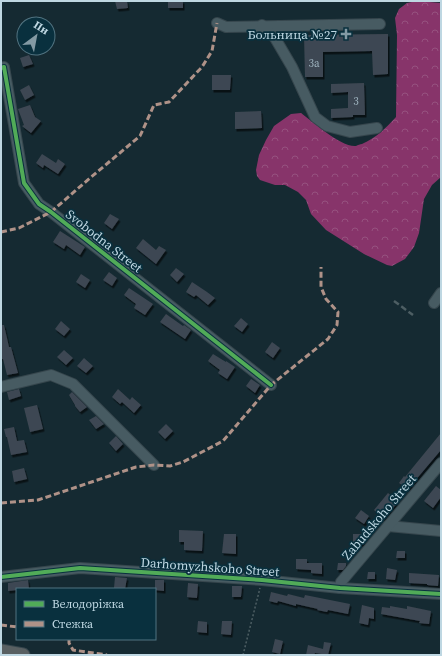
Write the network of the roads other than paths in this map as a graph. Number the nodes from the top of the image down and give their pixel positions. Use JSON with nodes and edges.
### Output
{"nodes":[{"id":1,"x":217,"y":23,"type":"dead end"},
{"id":2,"x":380,"y":24,"type":"dead end"},
{"id":3,"x":262,"y":25,"type":"junction"},
{"id":4,"x":1,"y":68,"type":"edge"},
{"id":5,"x":377,"y":128,"type":"dead end"},
{"id":6,"x":441,"y":293,"type":"edge"},
{"id":7,"x":434,"y":303,"type":"dead end"},
{"id":8,"x":271,"y":385,"type":"dead end"},
{"id":9,"x":1,"y":387,"type":"edge"},
{"id":10,"x":441,"y":463,"type":"edge"},
{"id":11,"x":154,"y":465,"type":"dead end"},
{"id":12,"x":388,"y":526,"type":"junction"},
{"id":13,"x":441,"y":531,"type":"edge"},
{"id":14,"x":1,"y":577,"type":"edge"},
{"id":15,"x":340,"y":588,"type":"junction"},
{"id":16,"x":441,"y":594,"type":"edge"},
{"id":17,"x":1,"y":651,"type":"edge"},
{"id":18,"x":24,"y":655,"type":"edge"}],
"edges":[{"from":1,"to":3,"type":"street"},
{"from":2,"to":3,"type":"street"},
{"from":3,"to":5,"type":"street"},
{"from":4,"to":8,"type":"street","name":"Svobodna Street"},
{"from":6,"to":7,"type":"street"},
{"from":9,"to":11,"type":"street"},
{"from":10,"to":12,"type":"street","name":"Zabudskoho Street"},
{"from":12,"to":13,"type":"street"},
{"from":12,"to":15,"type":"street","name":"Zabudskoho Street"},
{"from":14,"to":15,"type":"street","name":"Darhomyzhskoho Street"},
{"from":15,"to":16,"type":"street","name":"Darhomyzhskoho Street"},
{"from":17,"to":18,"type":"main road"}]}
